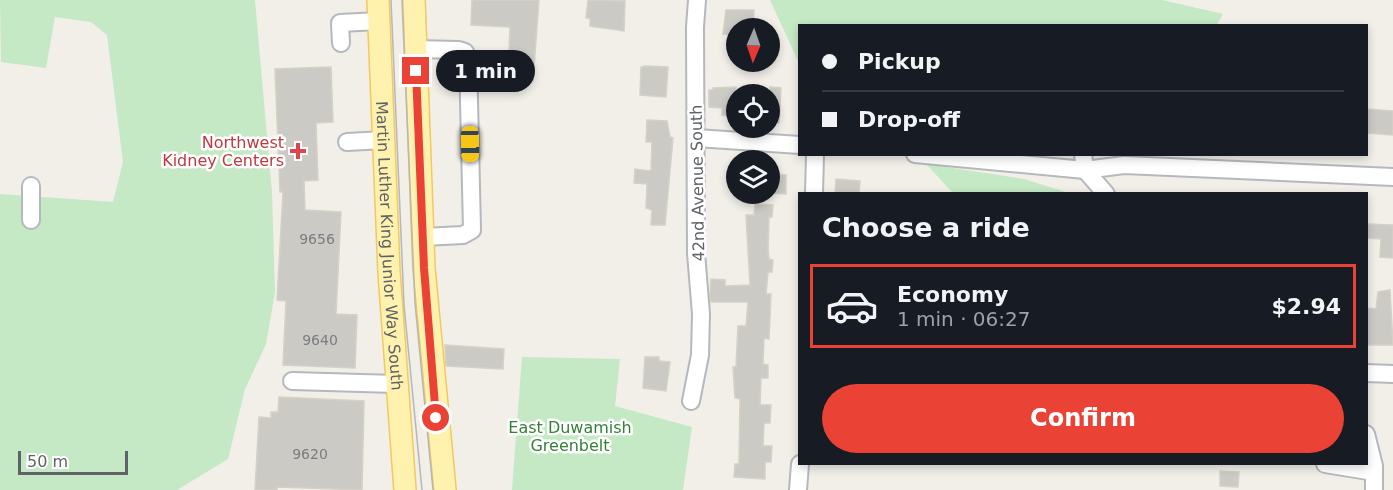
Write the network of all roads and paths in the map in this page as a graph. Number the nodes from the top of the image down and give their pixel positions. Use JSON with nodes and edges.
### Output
{"nodes":[{"id":1,"x":414,"y":0,"type":"edge"},
{"id":2,"x":697,"y":0,"type":"edge"},
{"id":3,"x":379,"y":10,"type":"edge"},
{"id":4,"x":341,"y":43,"type":"dead end"},
{"id":5,"x":415,"y":49,"type":"junction"},
{"id":6,"x":696,"y":138,"type":"junction"},
{"id":7,"x":384,"y":140,"type":"junction"},
{"id":8,"x":347,"y":142,"type":"dead end"},
{"id":9,"x":798,"y":145,"type":"edge"},
{"id":10,"x":815,"y":156,"type":"edge"},
{"id":11,"x":957,"y":156,"type":"edge"},
{"id":12,"x":1084,"y":162,"type":"edge"},
{"id":13,"x":1393,"y":177,"type":"edge"},
{"id":14,"x":31,"y":186,"type":"dead end"},
{"id":15,"x":814,"y":192,"type":"edge"},
{"id":16,"x":1105,"y":192,"type":"edge"},
{"id":17,"x":31,"y":220,"type":"dead end"},
{"id":18,"x":423,"y":237,"type":"junction"},
{"id":19,"x":1368,"y":373,"type":"edge"},
{"id":20,"x":1393,"y":374,"type":"edge"},
{"id":21,"x":292,"y":381,"type":"dead end"},
{"id":22,"x":396,"y":384,"type":"junction"},
{"id":23,"x":691,"y":401,"type":"dead end"},
{"id":24,"x":1368,"y":444,"type":"edge"},
{"id":25,"x":800,"y":465,"type":"edge"},
{"id":26,"x":1331,"y":465,"type":"edge"},
{"id":27,"x":1374,"y":472,"type":"junction"},
{"id":28,"x":405,"y":490,"type":"edge"},
{"id":29,"x":445,"y":490,"type":"edge"},
{"id":30,"x":798,"y":490,"type":"edge"},
{"id":31,"x":1374,"y":490,"type":"edge"}],
"edges":[{"from":1,"to":5,"type":"main road","name":"Martin Luther King Junior Way South"},
{"from":2,"to":6,"type":"street","name":"42nd Avenue South"},
{"from":3,"to":4,"type":"street"},
{"from":3,"to":7,"type":"main road","name":"Martin Luther King Junior Way South"},
{"from":5,"to":18,"type":"main road","name":"Martin Luther King Junior Way South"},
{"from":5,"to":18,"type":"street"},
{"from":6,"to":9,"type":"street"},
{"from":6,"to":23,"type":"street","name":"42nd Avenue South"},
{"from":7,"to":8,"type":"street"},
{"from":7,"to":22,"type":"main road","name":"Martin Luther King Junior Way South"},
{"from":10,"to":15,"type":"street"},
{"from":11,"to":12,"type":"street"},
{"from":12,"to":13,"type":"street"},
{"from":12,"to":16,"type":"street"},
{"from":14,"to":17,"type":"street"},
{"from":18,"to":29,"type":"main road","name":"Martin Luther King Junior Way South"},
{"from":19,"to":20,"type":"street"},
{"from":21,"to":22,"type":"street"},
{"from":22,"to":28,"type":"main road","name":"Martin Luther King Junior Way South"},
{"from":24,"to":27,"type":"street"},
{"from":25,"to":30,"type":"street"},
{"from":26,"to":27,"type":"street"},
{"from":27,"to":31,"type":"street"}]}
